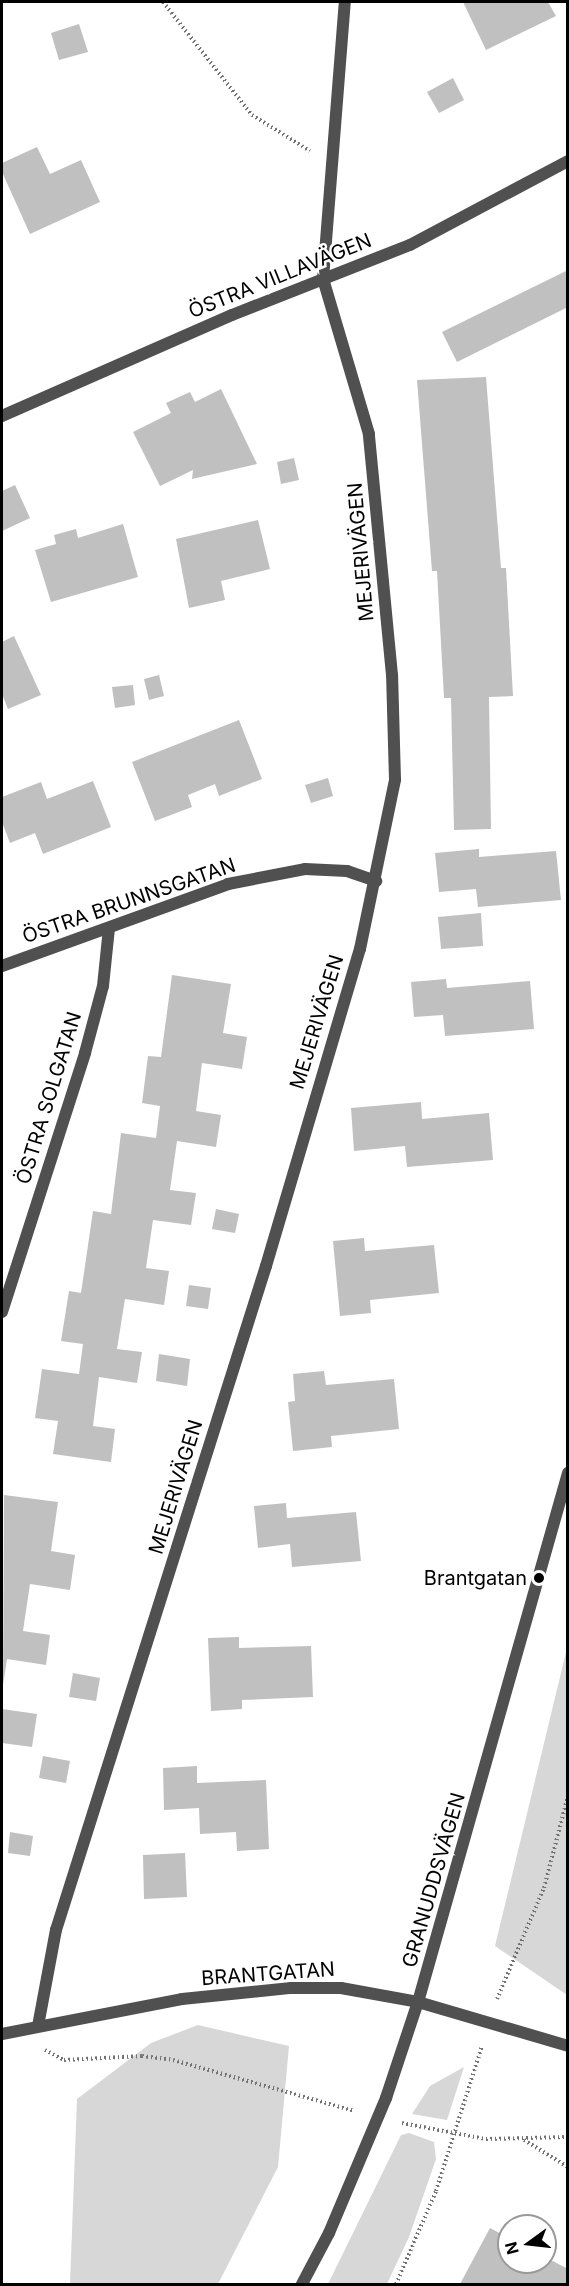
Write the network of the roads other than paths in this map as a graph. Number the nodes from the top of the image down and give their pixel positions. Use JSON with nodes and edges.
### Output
{"nodes":[{"id":1,"x":345,"y":2,"type":"edge"},
{"id":2,"x":567,"y":161,"type":"edge"},
{"id":3,"x":323,"y":279,"type":"junction"},
{"id":4,"x":2,"y":416,"type":"edge"},
{"id":5,"x":376,"y":881,"type":"junction"},
{"id":6,"x":109,"y":928,"type":"junction"},
{"id":7,"x":2,"y":966,"type":"edge"},
{"id":8,"x":2,"y":1312,"type":"edge"},
{"id":9,"x":567,"y":1473,"type":"edge"},
{"id":10,"x":418,"y":2002,"type":"junction"},
{"id":11,"x":38,"y":2026,"type":"junction"},
{"id":12,"x":2,"y":2034,"type":"edge"},
{"id":13,"x":567,"y":2046,"type":"edge"},
{"id":14,"x":302,"y":2284,"type":"edge"}],
"edges":[{"from":1,"to":3,"type":"street","name":"MEJERIVÄGEN"},
{"from":2,"to":3,"type":"street","name":"ÖSTRA VILLAVÄGEN"},
{"from":3,"to":4,"type":"street","name":"ÖSTRA VILLAVÄGEN"},
{"from":3,"to":5,"type":"street","name":"MEJERIVÄGEN"},
{"from":5,"to":6,"type":"street","name":"ÖSTRA BRUNNSGATAN"},
{"from":5,"to":11,"type":"street","name":"MEJERIVÄGEN"},
{"from":6,"to":7,"type":"street","name":"ÖSTRA BRUNNSGATAN"},
{"from":6,"to":8,"type":"street","name":"ÖSTRA SOLGATAN"},
{"from":9,"to":10,"type":"street","name":"GRANUDDSVÄGEN"},
{"from":10,"to":11,"type":"street","name":"BRANTGATAN"},
{"from":10,"to":13,"type":"street","name":"BRANTGATAN"},
{"from":10,"to":14,"type":"street","name":"GRANUDDSVÄGEN"},
{"from":11,"to":12,"type":"street","name":"BRANTGATAN"}]}
